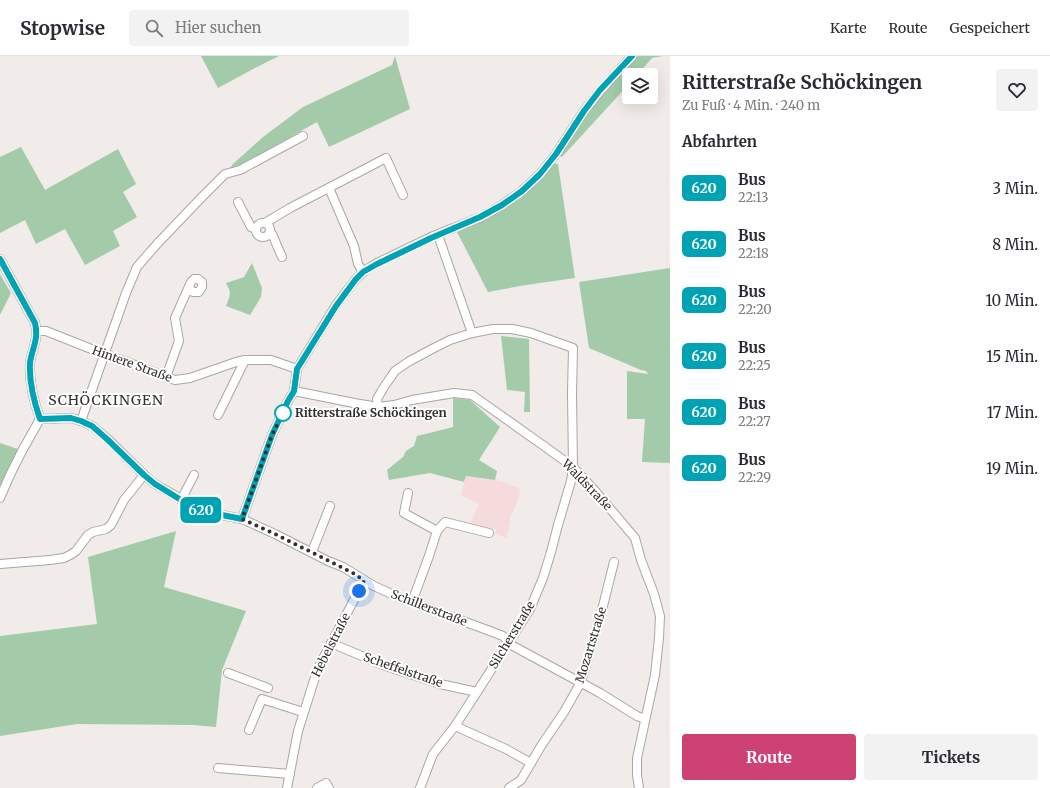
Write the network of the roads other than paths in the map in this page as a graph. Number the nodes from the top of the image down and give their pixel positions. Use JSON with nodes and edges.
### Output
{"nodes":[{"id":1,"x":632,"y":56,"type":"edge"},
{"id":2,"x":303,"y":136,"type":"dead end"},
{"id":3,"x":329,"y":188,"type":"junction"},
{"id":4,"x":403,"y":195,"type":"dead end"},
{"id":5,"x":238,"y":202,"type":"dead end"},
{"id":6,"x":265,"y":224,"type":"junction"},
{"id":7,"x":256,"y":229,"type":"junction"},
{"id":8,"x":268,"y":233,"type":"junction"},
{"id":9,"x":438,"y":235,"type":"junction"},
{"id":10,"x":282,"y":257,"type":"dead end"},
{"id":11,"x":0,"y":259,"type":"edge"},
{"id":12,"x":363,"y":272,"type":"junction"},
{"id":13,"x":189,"y":288,"type":"dead end"},
{"id":14,"x":37,"y":331,"type":"junction"},
{"id":15,"x":472,"y":333,"type":"junction"},
{"id":16,"x":104,"y":354,"type":"junction"},
{"id":17,"x":245,"y":360,"type":"junction"},
{"id":18,"x":297,"y":369,"type":"junction"},
{"id":19,"x":166,"y":377,"type":"junction"},
{"id":20,"x":294,"y":391,"type":"junction"},
{"id":21,"x":378,"y":407,"type":"junction"},
{"id":22,"x":218,"y":415,"type":"dead end"},
{"id":23,"x":40,"y":419,"type":"junction"},
{"id":24,"x":81,"y":421,"type":"junction"},
{"id":25,"x":573,"y":467,"type":"junction"},
{"id":26,"x":144,"y":475,"type":"junction"},
{"id":27,"x":194,"y":475,"type":"dead end"},
{"id":28,"x":408,"y":493,"type":"dead end"},
{"id":29,"x":0,"y":498,"type":"edge"},
{"id":30,"x":181,"y":500,"type":"junction"},
{"id":31,"x":330,"y":506,"type":"dead end"},
{"id":32,"x":242,"y":519,"type":"junction"},
{"id":33,"x":437,"y":531,"type":"junction"},
{"id":34,"x":489,"y":533,"type":"dead end"},
{"id":35,"x":312,"y":552,"type":"junction"},
{"id":36,"x":614,"y":562,"type":"dead end"},
{"id":37,"x":0,"y":564,"type":"edge"},
{"id":38,"x":364,"y":581,"type":"junction"},
{"id":39,"x":412,"y":602,"type":"junction"},
{"id":40,"x":331,"y":643,"type":"junction"},
{"id":41,"x":511,"y":644,"type":"junction"},
{"id":42,"x":228,"y":673,"type":"dead end"},
{"id":43,"x":581,"y":682,"type":"junction"},
{"id":44,"x":477,"y":692,"type":"junction"},
{"id":45,"x":262,"y":699,"type":"junction"},
{"id":46,"x":303,"y":712,"type":"junction"},
{"id":47,"x":645,"y":719,"type":"junction"},
{"id":48,"x":455,"y":726,"type":"junction"},
{"id":49,"x":249,"y":730,"type":"dead end"},
{"id":50,"x":531,"y":763,"type":"junction"},
{"id":51,"x":218,"y":768,"type":"dead end"},
{"id":52,"x":290,"y":774,"type":"junction"},
{"id":53,"x":289,"y":788,"type":"edge"},
{"id":54,"x":317,"y":788,"type":"edge"},
{"id":55,"x":329,"y":788,"type":"edge"},
{"id":56,"x":420,"y":788,"type":"edge"},
{"id":57,"x":509,"y":788,"type":"edge"},
{"id":58,"x":639,"y":788,"type":"edge"}],
"edges":[{"from":1,"to":9,"type":"street"},
{"from":2,"to":16,"type":"street"},
{"from":3,"to":4,"type":"street"},
{"from":3,"to":6,"type":"street"},
{"from":3,"to":12,"type":"street"},
{"from":5,"to":7,"type":"street"},
{"from":6,"to":7,"type":"street"},
{"from":6,"to":8,"type":"street"},
{"from":7,"to":8,"type":"street"},
{"from":8,"to":10,"type":"street"},
{"from":9,"to":12,"type":"street"},
{"from":9,"to":15,"type":"street"},
{"from":11,"to":14,"type":"street"},
{"from":12,"to":18,"type":"street"},
{"from":13,"to":19,"type":"street"},
{"from":14,"to":16,"type":"street","name":"Hintere Straße"},
{"from":14,"to":23,"type":"street"},
{"from":15,"to":21,"type":"street"},
{"from":15,"to":25,"type":"street","name":"Silcherstraße"},
{"from":16,"to":19,"type":"street","name":"Hintere Straße"},
{"from":16,"to":24,"type":"street"},
{"from":17,"to":18,"type":"street","name":"Hintere Straße"},
{"from":17,"to":19,"type":"street","name":"Hintere Straße"},
{"from":17,"to":22,"type":"street"},
{"from":18,"to":20,"type":"street"},
{"from":20,"to":21,"type":"street","name":"Waldstraße"},
{"from":20,"to":32,"type":"street"},
{"from":21,"to":25,"type":"street","name":"Waldstraße"},
{"from":23,"to":24,"type":"street"},
{"from":23,"to":29,"type":"street"},
{"from":24,"to":26,"type":"street","name":"Schillerstraße"},
{"from":25,"to":41,"type":"street","name":"Silcherstraße"},
{"from":25,"to":47,"type":"street","name":"Waldstraße"},
{"from":26,"to":30,"type":"street","name":"Schillerstraße"},
{"from":26,"to":37,"type":"street"},
{"from":27,"to":30,"type":"street"},
{"from":28,"to":33,"type":"street"},
{"from":30,"to":32,"type":"street","name":"Schillerstraße"},
{"from":31,"to":35,"type":"street"},
{"from":32,"to":35,"type":"street","name":"Schillerstraße"},
{"from":33,"to":34,"type":"street"},
{"from":33,"to":39,"type":"street"},
{"from":35,"to":38,"type":"street","name":"Schillerstraße"},
{"from":36,"to":43,"type":"street","name":"Mozartstraße"},
{"from":38,"to":39,"type":"street","name":"Schillerstraße"},
{"from":38,"to":40,"type":"street","name":"Hebelstraße"},
{"from":39,"to":41,"type":"street","name":"Schillerstraße"},
{"from":40,"to":44,"type":"street","name":"Scheffelstraße"},
{"from":40,"to":46,"type":"street","name":"Hebelstraße"},
{"from":41,"to":43,"type":"street","name":"Schillerstraße"},
{"from":41,"to":44,"type":"street","name":"Silcherstraße"},
{"from":42,"to":45,"type":"street"},
{"from":43,"to":47,"type":"street","name":"Schillerstraße"},
{"from":43,"to":50,"type":"street","name":"Mozartstraße"},
{"from":44,"to":48,"type":"street","name":"Silcherstraße"},
{"from":45,"to":46,"type":"street"},
{"from":45,"to":49,"type":"street"},
{"from":46,"to":52,"type":"street","name":"Hebelstraße"},
{"from":47,"to":58,"type":"street","name":"Waldstraße"},
{"from":48,"to":50,"type":"street"},
{"from":48,"to":56,"type":"street","name":"Silcherstraße"},
{"from":50,"to":57,"type":"street","name":"Mozartstraße"},
{"from":51,"to":52,"type":"street"},
{"from":52,"to":53,"type":"street","name":"Hebelstraße"},
{"from":54,"to":55,"type":"street"}]}
